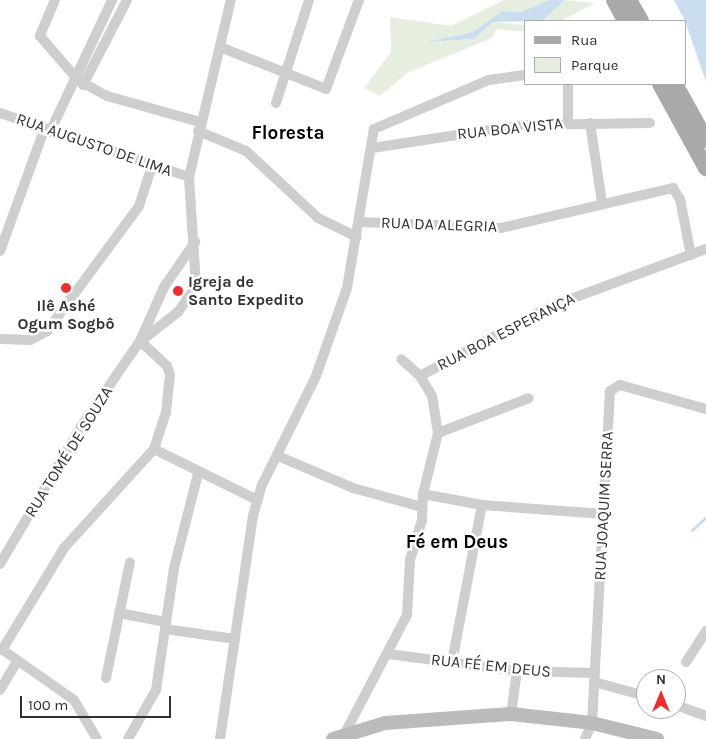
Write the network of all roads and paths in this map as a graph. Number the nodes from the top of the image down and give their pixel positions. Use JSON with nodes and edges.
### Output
{"nodes":[{"id":1,"x":55,"y":0,"type":"edge"},
{"id":2,"x":127,"y":0,"type":"edge"},
{"id":3,"x":231,"y":0,"type":"edge"},
{"id":4,"x":308,"y":0,"type":"edge"},
{"id":5,"x":359,"y":0,"type":"edge"},
{"id":6,"x":620,"y":2,"type":"edge"},
{"id":7,"x":110,"y":3,"type":"edge"},
{"id":8,"x":625,"y":20,"type":"edge"},
{"id":9,"x":640,"y":20,"type":"edge"},
{"id":10,"x":220,"y":48,"type":"junction"},
{"id":11,"x":285,"y":74,"type":"junction"},
{"id":12,"x":524,"y":75,"type":"edge"},
{"id":13,"x":81,"y":82,"type":"junction"},
{"id":14,"x":568,"y":85,"type":"edge"},
{"id":15,"x":661,"y":85,"type":"edge"},
{"id":16,"x":676,"y":85,"type":"edge"},
{"id":17,"x":276,"y":103,"type":"dead end"},
{"id":18,"x":0,"y":113,"type":"edge"},
{"id":19,"x":568,"y":123,"type":"junction"},
{"id":20,"x":590,"y":123,"type":"junction"},
{"id":21,"x":650,"y":123,"type":"dead end"},
{"id":22,"x":199,"y":126,"type":"junction"},
{"id":23,"x":47,"y":131,"type":"junction"},
{"id":24,"x":706,"y":140,"type":"edge"},
{"id":25,"x":372,"y":148,"type":"junction"},
{"id":26,"x":152,"y":166,"type":"junction"},
{"id":27,"x":706,"y":168,"type":"edge"},
{"id":28,"x":189,"y":176,"type":"junction"},
{"id":29,"x":602,"y":202,"type":"junction"},
{"id":30,"x":361,"y":222,"type":"junction"},
{"id":31,"x":3,"y":226,"type":"edge"},
{"id":32,"x":357,"y":237,"type":"junction"},
{"id":33,"x":195,"y":242,"type":"junction"},
{"id":34,"x":706,"y":249,"type":"edge"},
{"id":35,"x":0,"y":250,"type":"edge"},
{"id":36,"x":692,"y":255,"type":"junction"},
{"id":37,"x":0,"y":339,"type":"edge"},
{"id":38,"x":140,"y":341,"type":"junction"},
{"id":39,"x":401,"y":359,"type":"dead end"},
{"id":40,"x":420,"y":376,"type":"junction"},
{"id":41,"x":529,"y":398,"type":"dead end"},
{"id":42,"x":706,"y":409,"type":"edge"},
{"id":43,"x":438,"y":433,"type":"junction"},
{"id":44,"x":154,"y":449,"type":"junction"},
{"id":45,"x":278,"y":456,"type":"junction"},
{"id":46,"x":198,"y":474,"type":"junction"},
{"id":47,"x":423,"y":494,"type":"junction"},
{"id":48,"x":257,"y":500,"type":"junction"},
{"id":49,"x":482,"y":504,"type":"junction"},
{"id":50,"x":422,"y":507,"type":"junction"},
{"id":51,"x":604,"y":514,"type":"junction"},
{"id":52,"x":130,"y":562,"type":"dead end"},
{"id":53,"x":0,"y":563,"type":"edge"},
{"id":54,"x":119,"y":613,"type":"junction"},
{"id":55,"x":165,"y":625,"type":"junction"},
{"id":56,"x":706,"y":631,"type":"edge"},
{"id":57,"x":235,"y":639,"type":"junction"},
{"id":58,"x":1,"y":649,"type":"edge"},
{"id":59,"x":388,"y":654,"type":"junction"},
{"id":60,"x":17,"y":662,"type":"junction"},
{"id":61,"x":452,"y":662,"type":"junction"},
{"id":62,"x":686,"y":662,"type":"dead end"},
{"id":63,"x":517,"y":671,"type":"junction"},
{"id":64,"x":106,"y":678,"type":"dead end"},
{"id":65,"x":595,"y":678,"type":"junction"},
{"id":66,"x":0,"y":690,"type":"edge"},
{"id":67,"x":636,"y":692,"type":"edge"},
{"id":68,"x":686,"y":709,"type":"edge"},
{"id":69,"x":511,"y":714,"type":"junction"},
{"id":70,"x":706,"y":716,"type":"edge"},
{"id":71,"x":592,"y":722,"type":"junction"},
{"id":72,"x":339,"y":736,"type":"edge"},
{"id":73,"x":97,"y":739,"type":"edge"},
{"id":74,"x":128,"y":739,"type":"edge"},
{"id":75,"x":220,"y":739,"type":"edge"},
{"id":76,"x":585,"y":739,"type":"edge"},
{"id":77,"x":657,"y":739,"type":"edge"}],
"edges":[{"from":1,"to":13,"type":"street"},
{"from":2,"to":13,"type":"street"},
{"from":3,"to":10,"type":"street","name":"RUA TOMÉ DE SOUZA"},
{"from":4,"to":11,"type":"street"},
{"from":5,"to":11,"type":"street"},
{"from":6,"to":8,"type":"main road"},
{"from":6,"to":9,"type":"main road"},
{"from":7,"to":13,"type":"street"},
{"from":10,"to":11,"type":"street"},
{"from":10,"to":22,"type":"street","name":"RUA TOMÉ DE SOUZA"},
{"from":11,"to":17,"type":"street"},
{"from":12,"to":25,"type":"street"},
{"from":13,"to":22,"type":"street"},
{"from":13,"to":23,"type":"street"},
{"from":14,"to":19,"type":"street"},
{"from":15,"to":27,"type":"main road"},
{"from":16,"to":24,"type":"main road"},
{"from":18,"to":23,"type":"street","name":"RUA AUGUSTO DE LIMA"},
{"from":19,"to":20,"type":"street","name":"RUA BOA VISTA"},
{"from":19,"to":25,"type":"street","name":"RUA BOA VISTA"},
{"from":20,"to":21,"type":"street","name":"RUA BOA VISTA"},
{"from":20,"to":29,"type":"street"},
{"from":22,"to":28,"type":"street","name":"RUA TOMÉ DE SOUZA"},
{"from":22,"to":32,"type":"street"},
{"from":23,"to":26,"type":"street","name":"RUA AUGUSTO DE LIMA"},
{"from":23,"to":31,"type":"street"},
{"from":25,"to":30,"type":"street"},
{"from":26,"to":28,"type":"street","name":"RUA AUGUSTO DE LIMA"},
{"from":26,"to":37,"type":"street"},
{"from":28,"to":33,"type":"street","name":"RUA TOMÉ DE SOUZA"},
{"from":29,"to":30,"type":"street","name":"RUA DA ALEGRIA"},
{"from":29,"to":36,"type":"street","name":"RUA DA ALEGRIA"},
{"from":30,"to":32,"type":"street"},
{"from":31,"to":35,"type":"street"},
{"from":32,"to":45,"type":"street"},
{"from":33,"to":38,"type":"street","name":"RUA TOMÉ DE SOUZA"},
{"from":33,"to":38,"type":"street","name":"RUA TOMÉ DE SOUZA"},
{"from":34,"to":36,"type":"street","name":"RUA BOA ESPERANÇA"},
{"from":36,"to":40,"type":"street","name":"RUA BOA ESPERANÇA"},
{"from":38,"to":44,"type":"street"},
{"from":38,"to":53,"type":"street","name":"RUA TOMÉ DE SOUZA"},
{"from":39,"to":40,"type":"street"},
{"from":40,"to":43,"type":"street"},
{"from":41,"to":43,"type":"street"},
{"from":42,"to":51,"type":"street","name":"RUA JOAQUIM SERRA"},
{"from":43,"to":47,"type":"street"},
{"from":44,"to":46,"type":"street"},
{"from":44,"to":58,"type":"street"},
{"from":45,"to":48,"type":"street"},
{"from":45,"to":50,"type":"street"},
{"from":46,"to":48,"type":"street"},
{"from":46,"to":55,"type":"street"},
{"from":47,"to":49,"type":"street"},
{"from":47,"to":50,"type":"street"},
{"from":48,"to":57,"type":"street"},
{"from":49,"to":51,"type":"street"},
{"from":49,"to":61,"type":"street"},
{"from":50,"to":59,"type":"street"},
{"from":51,"to":65,"type":"street","name":"RUA JOAQUIM SERRA"},
{"from":52,"to":54,"type":"street"},
{"from":54,"to":55,"type":"street"},
{"from":54,"to":64,"type":"street"},
{"from":55,"to":57,"type":"street"},
{"from":55,"to":74,"type":"street"},
{"from":56,"to":62,"type":"street"},
{"from":57,"to":75,"type":"street"},
{"from":58,"to":60,"type":"street"},
{"from":59,"to":61,"type":"street","name":"RUA FÉ EM DEUS"},
{"from":59,"to":72,"type":"street"},
{"from":60,"to":66,"type":"street"},
{"from":60,"to":73,"type":"street"},
{"from":61,"to":63,"type":"street","name":"RUA FÉ EM DEUS"},
{"from":63,"to":65,"type":"street","name":"RUA FÉ EM DEUS"},
{"from":63,"to":69,"type":"street"},
{"from":65,"to":67,"type":"street","name":"RUA FÉ EM DEUS"},
{"from":65,"to":71,"type":"street","name":"RUA JOAQUIM SERRA"},
{"from":68,"to":70,"type":"street"},
{"from":69,"to":71,"type":"main road"},
{"from":69,"to":72,"type":"main road"},
{"from":71,"to":76,"type":"street","name":"RUA JOAQUIM SERRA"},
{"from":71,"to":77,"type":"main road"}]}
